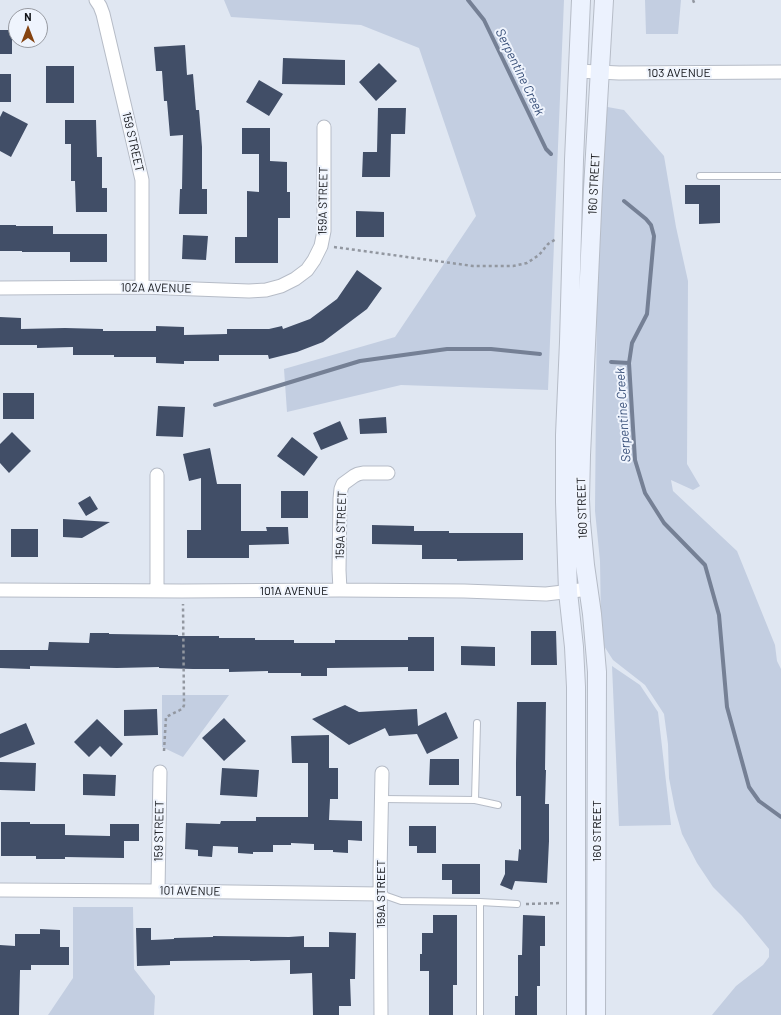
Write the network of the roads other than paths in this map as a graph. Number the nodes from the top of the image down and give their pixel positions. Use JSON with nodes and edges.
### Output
{"nodes":[{"id":1,"x":96,"y":0,"type":"edge"},
{"id":2,"x":580,"y":0,"type":"edge"},
{"id":3,"x":604,"y":0,"type":"edge"},
{"id":4,"x":577,"y":71,"type":"junction"},
{"id":5,"x":600,"y":72,"type":"junction"},
{"id":6,"x":781,"y":72,"type":"edge"},
{"id":7,"x":324,"y":127,"type":"dead end"},
{"id":8,"x":700,"y":176,"type":"dead end"},
{"id":9,"x":781,"y":176,"type":"edge"},
{"id":10,"x":307,"y":270,"type":"joint"},
{"id":11,"x":142,"y":287,"type":"junction"},
{"id":12,"x":0,"y":288,"type":"edge"},
{"id":13,"x":388,"y":473,"type":"dead end"},
{"id":14,"x":156,"y":475,"type":"dead end"},
{"id":15,"x":588,"y":589,"type":"junction"},
{"id":16,"x":0,"y":590,"type":"edge"},
{"id":17,"x":340,"y":590,"type":"junction"},
{"id":18,"x":157,"y":591,"type":"junction"},
{"id":19,"x":568,"y":592,"type":"junction"},
{"id":20,"x":477,"y":723,"type":"dead end"},
{"id":21,"x":160,"y":772,"type":"dead end"},
{"id":22,"x":382,"y":773,"type":"dead end"},
{"id":23,"x":382,"y":799,"type":"junction"},
{"id":24,"x":475,"y":800,"type":"junction"},
{"id":25,"x":498,"y":805,"type":"dead end"},
{"id":26,"x":0,"y":890,"type":"edge"},
{"id":27,"x":158,"y":891,"type":"junction"},
{"id":28,"x":381,"y":894,"type":"junction"},
{"id":29,"x":480,"y":902,"type":"junction"},
{"id":30,"x":517,"y":904,"type":"road end"},
{"id":31,"x":381,"y":1015,"type":"edge"},
{"id":32,"x":480,"y":1015,"type":"edge"},
{"id":33,"x":576,"y":1015,"type":"edge"},
{"id":34,"x":596,"y":1015,"type":"edge"}],
"edges":[{"from":1,"to":11,"type":"street","name":"159 STREET"},
{"from":2,"to":4,"type":"main road","name":"160 STREET"},
{"from":3,"to":5,"type":"main road","name":"160 STREET"},
{"from":4,"to":5,"type":"street","name":"103 AVENUE"},
{"from":4,"to":19,"type":"main road","name":"160 STREET"},
{"from":5,"to":6,"type":"street","name":"103 AVENUE"},
{"from":5,"to":15,"type":"main road","name":"160 STREET"},
{"from":7,"to":10,"type":"street","name":"159A STREET"},
{"from":8,"to":9,"type":"lane"},
{"from":10,"to":11,"type":"street","name":"102A AVENUE"},
{"from":11,"to":12,"type":"street","name":"102A AVENUE"},
{"from":13,"to":17,"type":"street","name":"159A STREET"},
{"from":14,"to":18,"type":"street"},
{"from":15,"to":19,"type":"street","name":"101A AVENUE"},
{"from":15,"to":34,"type":"main road","name":"160 STREET"},
{"from":16,"to":18,"type":"street","name":"101A AVENUE"},
{"from":17,"to":18,"type":"street","name":"101A AVENUE"},
{"from":17,"to":19,"type":"street","name":"101A AVENUE"},
{"from":19,"to":33,"type":"main road","name":"160 STREET"},
{"from":20,"to":24,"type":"lane"},
{"from":21,"to":27,"type":"street","name":"159 STREET"},
{"from":22,"to":23,"type":"street","name":"159A STREET"},
{"from":23,"to":24,"type":"lane"},
{"from":23,"to":28,"type":"street","name":"159A STREET"},
{"from":24,"to":25,"type":"lane"},
{"from":26,"to":27,"type":"street","name":"101 AVENUE"},
{"from":27,"to":28,"type":"street","name":"101 AVENUE"},
{"from":28,"to":29,"type":"lane"},
{"from":28,"to":31,"type":"street","name":"159A STREET"},
{"from":29,"to":30,"type":"lane"},
{"from":29,"to":32,"type":"lane"}]}
